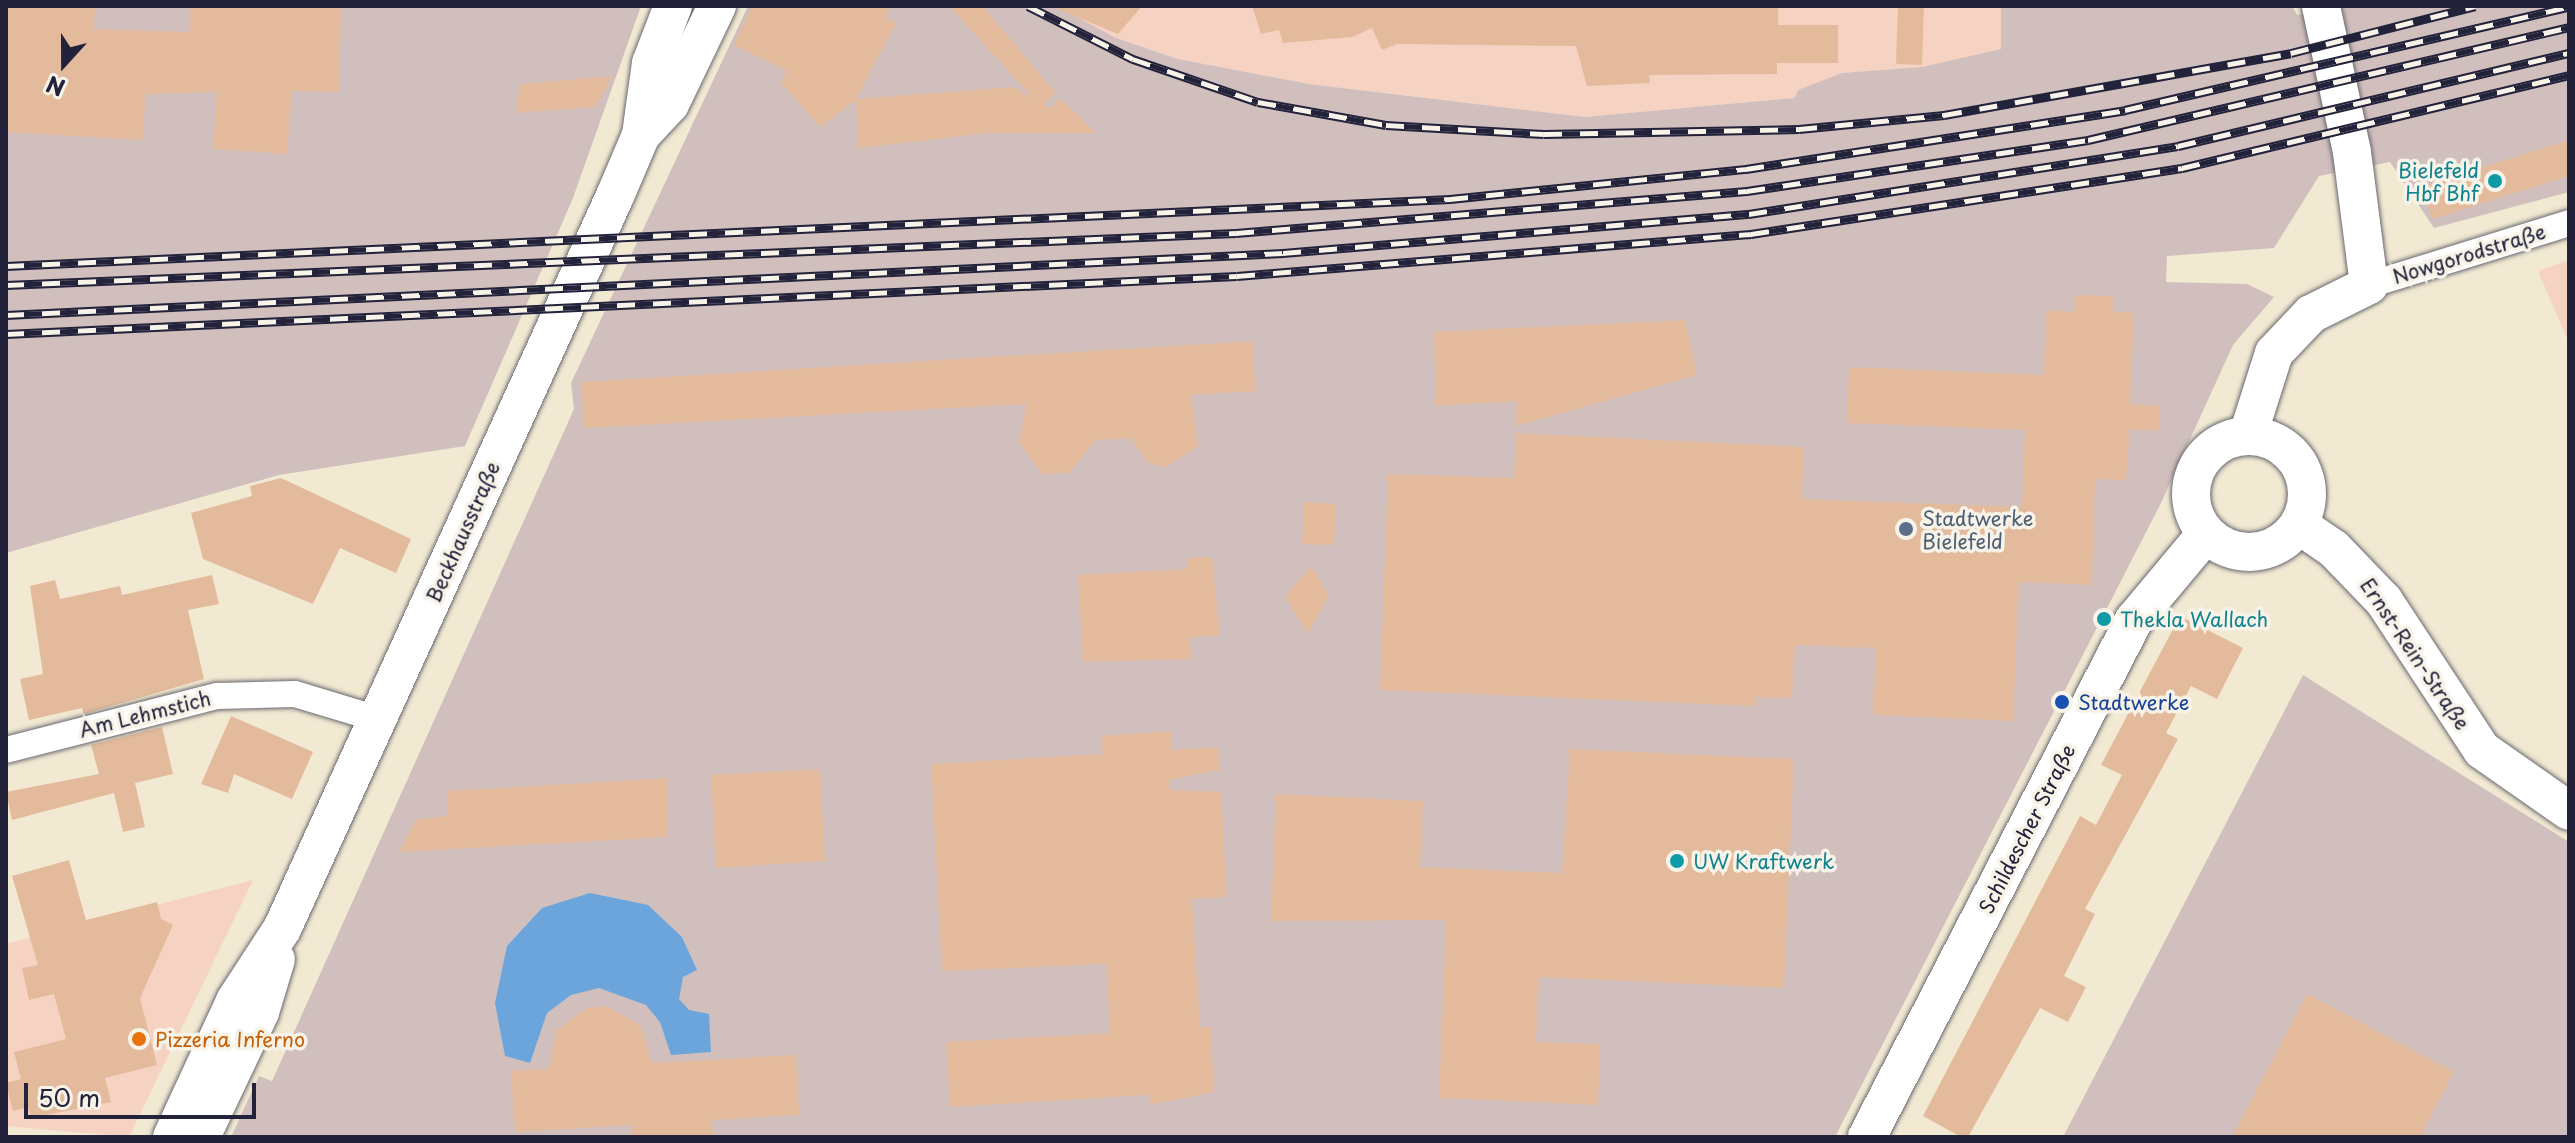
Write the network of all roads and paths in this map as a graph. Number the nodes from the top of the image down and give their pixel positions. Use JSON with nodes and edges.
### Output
{"nodes":[{"id":1,"x":673,"y":6,"type":"edge"},
{"id":2,"x":717,"y":6,"type":"edge"},
{"id":3,"x":2321,"y":6,"type":"edge"},
{"id":4,"x":641,"y":135,"type":"junction"},
{"id":5,"x":2569,"y":223,"type":"edge"},
{"id":6,"x":2369,"y":285,"type":"junction"},
{"id":7,"x":2248,"y":435,"type":"junction"},
{"id":8,"x":2299,"y":525,"type":"junction"},
{"id":9,"x":2206,"y":534,"type":"junction"},
{"id":10,"x":378,"y":719,"type":"junction"},
{"id":11,"x":6,"y":750,"type":"edge"},
{"id":12,"x":2569,"y":811,"type":"edge"},
{"id":13,"x":282,"y":929,"type":"junction"},
{"id":14,"x":172,"y":1137,"type":"edge"},
{"id":15,"x":201,"y":1137,"type":"edge"},
{"id":16,"x":1867,"y":1137,"type":"edge"}],
"edges":[{"from":1,"to":4,"type":"street","name":"Beckhausstraße"},
{"from":2,"to":4,"type":"street","name":"Beckhausstraße"},
{"from":3,"to":6,"type":"street"},
{"from":4,"to":10,"type":"street","name":"Beckhausstraße"},
{"from":5,"to":6,"type":"street","name":"Nowgorodstraße"},
{"from":6,"to":7,"type":"street"},
{"from":7,"to":8,"type":"street"},
{"from":7,"to":9,"type":"street"},
{"from":8,"to":9,"type":"street"},
{"from":8,"to":12,"type":"street","name":"Ernst-Rein-Straße"},
{"from":9,"to":16,"type":"street","name":"Schildescher Straße"},
{"from":10,"to":11,"type":"street","name":"Am Lehmstich"},
{"from":10,"to":13,"type":"street","name":"Beckhausstraße"},
{"from":13,"to":14,"type":"street","name":"Beckhausstraße"},
{"from":13,"to":15,"type":"street","name":"Beckhausstraße"}]}
